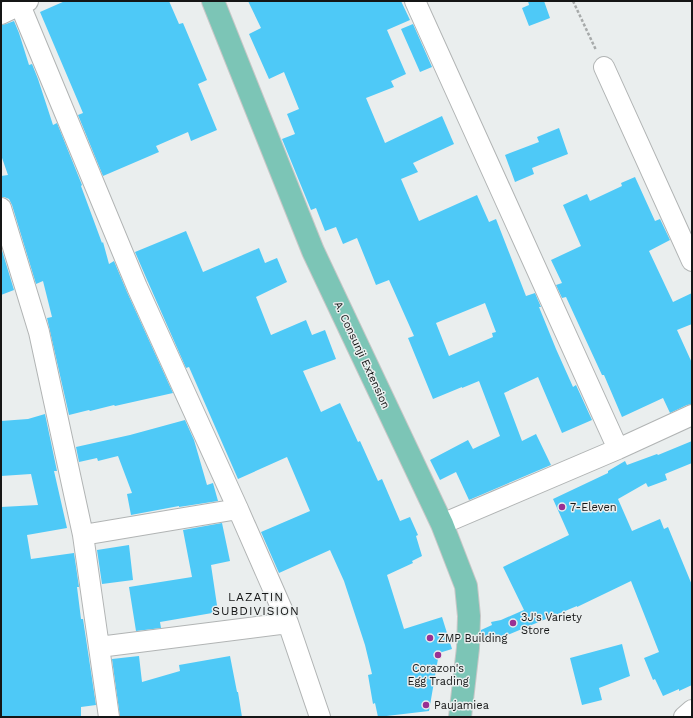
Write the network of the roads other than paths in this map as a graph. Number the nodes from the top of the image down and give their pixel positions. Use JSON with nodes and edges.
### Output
{"nodes":[{"id":1,"x":213,"y":1,"type":"edge"},
{"id":2,"x":415,"y":1,"type":"edge"},
{"id":3,"x":24,"y":3,"type":"edge"},
{"id":4,"x":1,"y":14,"type":"edge"},
{"id":5,"x":604,"y":67,"type":"road end"},
{"id":6,"x":1,"y":208,"type":"edge"},
{"id":7,"x":692,"y":261,"type":"edge"},
{"id":8,"x":692,"y":415,"type":"edge"},
{"id":9,"x":618,"y":449,"type":"junction"},
{"id":10,"x":238,"y":509,"type":"junction"},
{"id":11,"x":442,"y":524,"type":"junction"},
{"id":12,"x":83,"y":535,"type":"junction"},
{"id":13,"x":288,"y":623,"type":"junction"},
{"id":14,"x":99,"y":646,"type":"junction"},
{"id":15,"x":692,"y":710,"type":"edge"},
{"id":16,"x":109,"y":717,"type":"edge"},
{"id":17,"x":320,"y":717,"type":"edge"},
{"id":18,"x":460,"y":717,"type":"edge"},
{"id":19,"x":684,"y":717,"type":"edge"}],
"edges":[{"from":1,"to":11,"type":"main road","name":"A. Consunji Extension"},
{"from":2,"to":9,"type":"street"},
{"from":3,"to":4,"type":"street"},
{"from":3,"to":10,"type":"street"},
{"from":5,"to":7,"type":"street"},
{"from":6,"to":12,"type":"street"},
{"from":8,"to":9,"type":"street"},
{"from":9,"to":11,"type":"street"},
{"from":10,"to":12,"type":"street"},
{"from":10,"to":13,"type":"street"},
{"from":11,"to":18,"type":"main road","name":"A. Consunji Extension"},
{"from":12,"to":14,"type":"street"},
{"from":13,"to":14,"type":"street"},
{"from":13,"to":17,"type":"street"},
{"from":14,"to":16,"type":"street"},
{"from":15,"to":19,"type":"street"}]}
